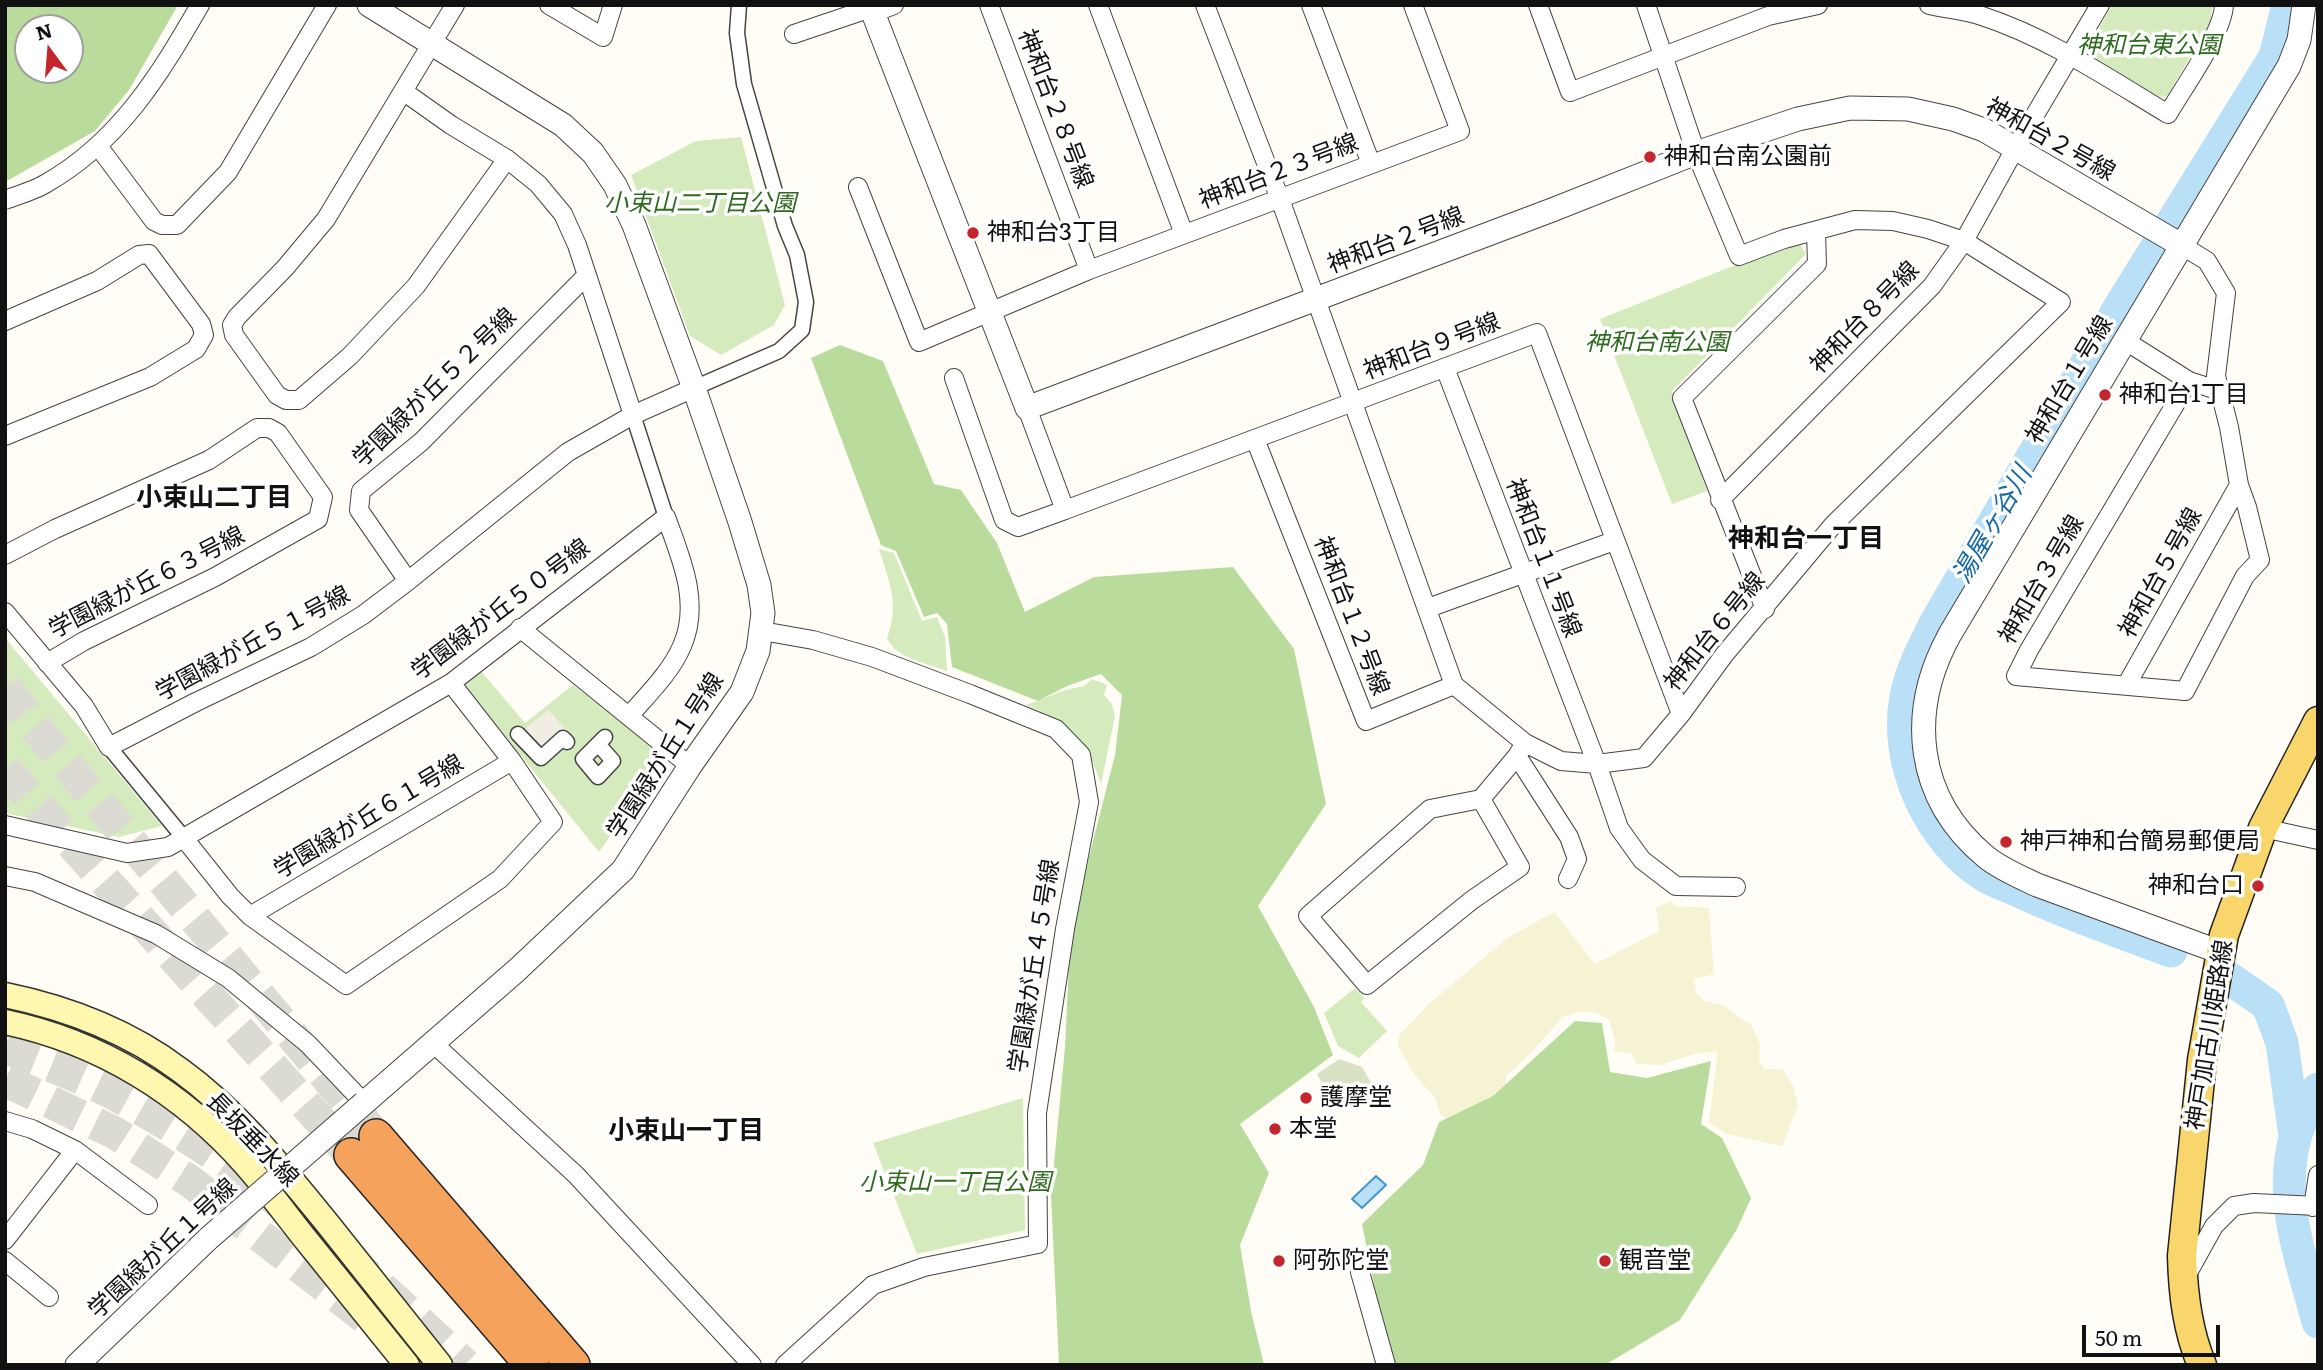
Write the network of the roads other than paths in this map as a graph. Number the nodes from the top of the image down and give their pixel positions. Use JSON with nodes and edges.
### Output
{"nodes":[{"id":1,"x":200,"y":5,"type":"edge"},
{"id":2,"x":327,"y":5,"type":"edge"},
{"id":3,"x":369,"y":5,"type":"edge"},
{"id":4,"x":455,"y":5,"type":"edge"},
{"id":5,"x":549,"y":5,"type":"edge"},
{"id":6,"x":613,"y":5,"type":"edge"},
{"id":7,"x":739,"y":5,"type":"edge"},
{"id":8,"x":989,"y":5,"type":"edge"},
{"id":9,"x":1098,"y":5,"type":"edge"},
{"id":10,"x":1205,"y":5,"type":"edge"},
{"id":11,"x":1311,"y":5,"type":"edge"},
{"id":12,"x":1413,"y":5,"type":"edge"},
{"id":13,"x":1538,"y":5,"type":"edge"},
{"id":14,"x":1646,"y":5,"type":"edge"},
{"id":15,"x":1818,"y":5,"type":"edge"},
{"id":16,"x":1929,"y":5,"type":"edge"},
{"id":17,"x":2101,"y":5,"type":"edge"},
{"id":18,"x":2224,"y":5,"type":"edge"},
{"id":19,"x":2304,"y":5,"type":"edge"},
{"id":20,"x":877,"y":8,"type":"edge"},
{"id":21,"x":794,"y":34,"type":"dead end"},
{"id":22,"x":433,"y":43,"type":"junction"},
{"id":23,"x":1664,"y":56,"type":"junction"},
{"id":24,"x":2072,"y":56,"type":"junction"},
{"id":25,"x":403,"y":91,"type":"junction"},
{"id":26,"x":98,"y":146,"type":"junction"},
{"id":27,"x":2016,"y":147,"type":"junction"},
{"id":28,"x":1696,"y":153,"type":"junction"},
{"id":29,"x":507,"y":159,"type":"junction"},
{"id":30,"x":1371,"y":164,"type":"junction"},
{"id":31,"x":858,"y":187,"type":"dead end"},
{"id":32,"x":1280,"y":199,"type":"junction"},
{"id":33,"x":5,"y":200,"type":"edge"},
{"id":34,"x":1816,"y":232,"type":"junction"},
{"id":35,"x":1184,"y":234,"type":"junction"},
{"id":36,"x":1964,"y":241,"type":"junction"},
{"id":37,"x":2181,"y":245,"type":"junction"},
{"id":38,"x":1089,"y":270,"type":"junction"},
{"id":39,"x":587,"y":275,"type":"junction"},
{"id":40,"x":1317,"y":300,"type":"junction"},
{"id":41,"x":991,"y":313,"type":"junction"},
{"id":42,"x":5,"y":321,"type":"edge"},
{"id":43,"x":2124,"y":340,"type":"junction"},
{"id":44,"x":1445,"y":368,"type":"junction"},
{"id":45,"x":954,"y":378,"type":"dead end"},
{"id":46,"x":2189,"y":381,"type":"junction"},
{"id":47,"x":694,"y":388,"type":"junction"},
{"id":48,"x":2220,"y":391,"type":"junction"},
{"id":49,"x":1354,"y":403,"type":"junction"},
{"id":50,"x":1027,"y":408,"type":"junction"},
{"id":51,"x":633,"y":415,"type":"junction"},
{"id":52,"x":5,"y":436,"type":"edge"},
{"id":53,"x":1255,"y":439,"type":"junction"},
{"id":54,"x":2239,"y":485,"type":"junction"},
{"id":55,"x":1720,"y":500,"type":"junction"},
{"id":56,"x":1065,"y":510,"type":"junction"},
{"id":57,"x":666,"y":517,"type":"junction"},
{"id":58,"x":1614,"y":541,"type":"junction"},
{"id":59,"x":5,"y":555,"type":"edge"},
{"id":60,"x":1522,"y":574,"type":"junction"},
{"id":61,"x":408,"y":581,"type":"junction"},
{"id":62,"x":1428,"y":608,"type":"junction"},
{"id":63,"x":1765,"y":609,"type":"junction"},
{"id":64,"x":5,"y":612,"type":"edge"},
{"id":65,"x":520,"y":628,"type":"junction"},
{"id":66,"x":762,"y":631,"type":"junction"},
{"id":67,"x":47,"y":663,"type":"junction"},
{"id":68,"x":451,"y":683,"type":"junction"},
{"id":69,"x":2127,"y":684,"type":"junction"},
{"id":70,"x":1454,"y":685,"type":"junction"},
{"id":71,"x":1681,"y":714,"type":"junction"},
{"id":72,"x":630,"y":715,"type":"junction"},
{"id":73,"x":2318,"y":721,"type":"edge"},
{"id":74,"x":518,"y":734,"type":"dead end"},
{"id":75,"x":567,"y":742,"type":"dead end"},
{"id":76,"x":109,"y":747,"type":"junction"},
{"id":77,"x":1521,"y":750,"type":"junction"},
{"id":78,"x":512,"y":761,"type":"junction"},
{"id":79,"x":1597,"y":764,"type":"junction"},
{"id":80,"x":690,"y":766,"type":"junction"},
{"id":81,"x":596,"y":780,"type":"joint"},
{"id":82,"x":1481,"y":799,"type":"junction"},
{"id":83,"x":5,"y":825,"type":"edge"},
{"id":84,"x":2263,"y":828,"type":"junction"},
{"id":85,"x":183,"y":837,"type":"junction"},
{"id":86,"x":2318,"y":840,"type":"edge"},
{"id":87,"x":5,"y":876,"type":"edge"},
{"id":88,"x":1568,"y":879,"type":"dead end"},
{"id":89,"x":1736,"y":887,"type":"dead end"},
{"id":90,"x":250,"y":916,"type":"junction"},
{"id":91,"x":2220,"y":952,"type":"junction"},
{"id":92,"x":5,"y":995,"type":"edge"},
{"id":93,"x":5,"y":1022,"type":"edge"},
{"id":94,"x":435,"y":1044,"type":"junction"},
{"id":95,"x":365,"y":1103,"type":"junction"},
{"id":96,"x":5,"y":1121,"type":"edge"},
{"id":97,"x":75,"y":1150,"type":"junction"},
{"id":98,"x":2318,"y":1175,"type":"edge"},
{"id":99,"x":148,"y":1205,"type":"dead end"},
{"id":100,"x":2315,"y":1206,"type":"edge"},
{"id":101,"x":5,"y":1240,"type":"edge"},
{"id":102,"x":5,"y":1261,"type":"edge"},
{"id":103,"x":1360,"y":1272,"type":"dead end"},
{"id":104,"x":2183,"y":1283,"type":"junction"},
{"id":105,"x":49,"y":1297,"type":"dead end"},
{"id":106,"x":77,"y":1365,"type":"edge"},
{"id":107,"x":407,"y":1365,"type":"edge"},
{"id":108,"x":440,"y":1365,"type":"edge"},
{"id":109,"x":532,"y":1365,"type":"edge"},
{"id":110,"x":573,"y":1365,"type":"edge"},
{"id":111,"x":752,"y":1365,"type":"edge"},
{"id":112,"x":785,"y":1365,"type":"edge"},
{"id":113,"x":1386,"y":1365,"type":"edge"},
{"id":114,"x":2202,"y":1365,"type":"edge"}],
"edges":[{"from":1,"to":26,"type":"street"},
{"from":2,"to":26,"type":"street"},
{"from":3,"to":22,"type":"street","name":"学園緑が丘１号線"},
{"from":4,"to":22,"type":"street"},
{"from":5,"to":6,"type":"street"},
{"from":7,"to":47,"type":"street"},
{"from":8,"to":38,"type":"street","name":"神和台２８号線"},
{"from":9,"to":35,"type":"street"},
{"from":10,"to":32,"type":"street"},
{"from":11,"to":30,"type":"street"},
{"from":12,"to":30,"type":"street","name":"神和台２３号線"},
{"from":13,"to":23,"type":"street"},
{"from":14,"to":23,"type":"street"},
{"from":15,"to":23,"type":"street"},
{"from":16,"to":24,"type":"street"},
{"from":17,"to":24,"type":"street","name":"神和台８号線"},
{"from":18,"to":24,"type":"street"},
{"from":19,"to":37,"type":"street","name":"神和台１号線"},
{"from":20,"to":21,"type":"street"},
{"from":20,"to":41,"type":"street"},
{"from":22,"to":25,"type":"street"},
{"from":22,"to":47,"type":"street","name":"学園緑が丘１号線"},
{"from":23,"to":28,"type":"street"},
{"from":24,"to":27,"type":"street","name":"神和台８号線"},
{"from":25,"to":29,"type":"street"},
{"from":25,"to":29,"type":"street"},
{"from":26,"to":33,"type":"street"},
{"from":27,"to":28,"type":"street","name":"神和台２号線"},
{"from":27,"to":36,"type":"street","name":"神和台８号線"},
{"from":27,"to":37,"type":"street","name":"神和台２号線"},
{"from":28,"to":34,"type":"street","name":"神和台６号線"},
{"from":28,"to":40,"type":"street","name":"神和台２号線"},
{"from":29,"to":39,"type":"street"},
{"from":30,"to":32,"type":"street","name":"神和台２３号線"},
{"from":31,"to":41,"type":"street","name":"神和台２３号線"},
{"from":32,"to":35,"type":"street","name":"神和台２３号線"},
{"from":32,"to":40,"type":"street"},
{"from":34,"to":36,"type":"street","name":"神和台６号線"},
{"from":34,"to":55,"type":"street"},
{"from":35,"to":38,"type":"street","name":"神和台２３号線"},
{"from":36,"to":55,"type":"street","name":"神和台８号線"},
{"from":36,"to":63,"type":"street","name":"神和台６号線"},
{"from":37,"to":43,"type":"street","name":"神和台１号線"},
{"from":37,"to":48,"type":"street","name":"神和台３号線"},
{"from":38,"to":41,"type":"street","name":"神和台２３号線"},
{"from":39,"to":51,"type":"street"},
{"from":39,"to":61,"type":"street","name":"学園緑が丘５２号線"},
{"from":40,"to":49,"type":"street"},
{"from":40,"to":50,"type":"street","name":"神和台２号線"},
{"from":41,"to":50,"type":"street"},
{"from":42,"to":52,"type":"street"},
{"from":43,"to":46,"type":"street"},
{"from":43,"to":91,"type":"street","name":"神和台１号線"},
{"from":44,"to":49,"type":"street","name":"神和台９号線"},
{"from":44,"to":58,"type":"street","name":"神和台９号線"},
{"from":44,"to":60,"type":"street","name":"神和台１１号線"},
{"from":45,"to":56,"type":"street","name":"神和台９号線"},
{"from":46,"to":48,"type":"street"},
{"from":46,"to":69,"type":"street","name":"神和台３号線"},
{"from":47,"to":51,"type":"street","name":"学園緑が丘５１号線"},
{"from":47,"to":66,"type":"street","name":"学園緑が丘１号線"},
{"from":48,"to":54,"type":"street","name":"神和台３号線"},
{"from":49,"to":53,"type":"street","name":"神和台９号線"},
{"from":49,"to":62,"type":"street"},
{"from":50,"to":56,"type":"street"},
{"from":51,"to":57,"type":"street"},
{"from":51,"to":61,"type":"street","name":"学園緑が丘５１号線"},
{"from":53,"to":56,"type":"street","name":"神和台９号線"},
{"from":53,"to":70,"type":"street","name":"神和台１２号線"},
{"from":54,"to":69,"type":"street","name":"神和台５号線"},
{"from":54,"to":69,"type":"street","name":"神和台３号線"},
{"from":55,"to":63,"type":"street"},
{"from":57,"to":65,"type":"street","name":"学園緑が丘５０号線"},
{"from":57,"to":72,"type":"street"},
{"from":58,"to":60,"type":"street"},
{"from":58,"to":71,"type":"street","name":"神和台９号線"},
{"from":59,"to":67,"type":"street","name":"学園緑が丘６３号線"},
{"from":60,"to":62,"type":"street"},
{"from":60,"to":79,"type":"street","name":"神和台１１号線"},
{"from":61,"to":76,"type":"street","name":"学園緑が丘５１号線"},
{"from":62,"to":70,"type":"street"},
{"from":63,"to":71,"type":"street","name":"神和台６号線"},
{"from":64,"to":67,"type":"street"},
{"from":65,"to":68,"type":"street","name":"学園緑が丘５０号線"},
{"from":65,"to":72,"type":"street"},
{"from":66,"to":80,"type":"street","name":"学園緑が丘１号線"},
{"from":66,"to":112,"type":"street","name":"学園緑が丘４５号線"},
{"from":67,"to":76,"type":"street"},
{"from":68,"to":78,"type":"street"},
{"from":68,"to":85,"type":"street","name":"学園緑が丘５０号線"},
{"from":70,"to":77,"type":"street","name":"神和台６号線"},
{"from":71,"to":79,"type":"street","name":"神和台６号線"},
{"from":72,"to":80,"type":"street"},
{"from":73,"to":84,"type":"main road","name":"神戸加古川姫路線"},
{"from":74,"to":75,"type":"street"},
{"from":76,"to":85,"type":"street"},
{"from":77,"to":79,"type":"street","name":"神和台６号線"},
{"from":77,"to":82,"type":"street"},
{"from":77,"to":88,"type":"street"},
{"from":78,"to":90,"type":"street","name":"学園緑が丘６１号線"},
{"from":78,"to":90,"type":"street"},
{"from":79,"to":89,"type":"street","name":"神和台１１号線"},
{"from":80,"to":94,"type":"street","name":"学園緑が丘１号線"},
{"from":81,"to":81,"type":"street"},
{"from":82,"to":82,"type":"street"},
{"from":83,"to":85,"type":"street","name":"学園緑が丘５０号線"},
{"from":84,"to":86,"type":"street"},
{"from":84,"to":91,"type":"main road","name":"神戸加古川姫路線"},
{"from":85,"to":90,"type":"street"},
{"from":87,"to":95,"type":"street"},
{"from":91,"to":104,"type":"main road","name":"神戸加古川姫路線"},
{"from":92,"to":108,"type":"main road","name":"長坂垂水線"},
{"from":93,"to":107,"type":"main road","name":"長坂垂水線"},
{"from":94,"to":95,"type":"street","name":"学園緑が丘１号線"},
{"from":94,"to":111,"type":"street"},
{"from":95,"to":106,"type":"street","name":"学園緑が丘１号線","bridge":true},
{"from":96,"to":97,"type":"street"},
{"from":97,"to":99,"type":"street"},
{"from":97,"to":101,"type":"street"},
{"from":98,"to":100,"type":"street"},
{"from":100,"to":104,"type":"street"},
{"from":102,"to":105,"type":"street"},
{"from":103,"to":113,"type":"street"},
{"from":104,"to":114,"type":"main road","name":"神戸加古川姫路線"},
{"from":109,"to":110,"type":"highway"}]}
